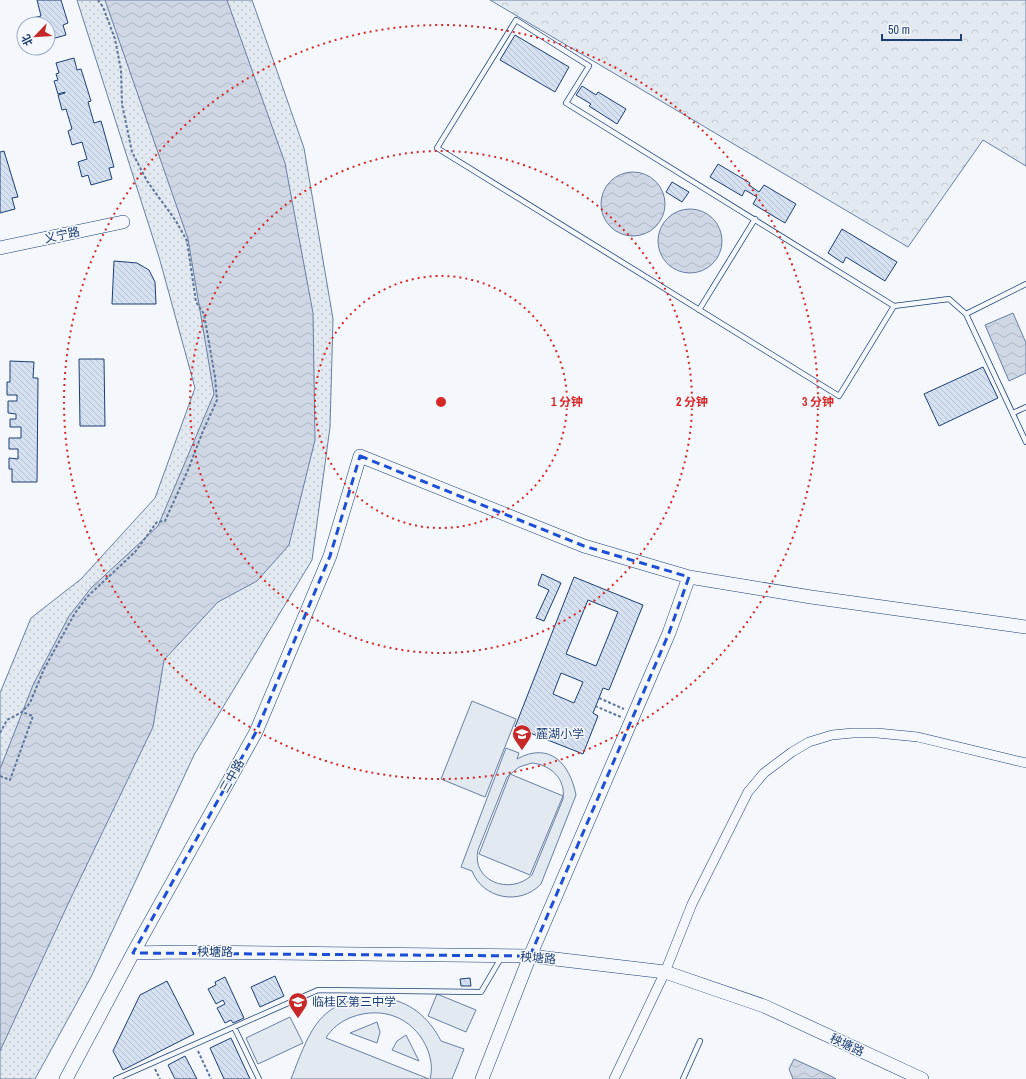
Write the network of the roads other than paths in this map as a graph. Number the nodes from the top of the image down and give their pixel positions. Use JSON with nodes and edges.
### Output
{"nodes":[{"id":1,"x":754,"y":219,"type":"junction"},
{"id":2,"x":123,"y":222,"type":"dead end"},
{"id":3,"x":0,"y":248,"type":"edge"},
{"id":4,"x":1026,"y":284,"type":"edge"},
{"id":5,"x":894,"y":306,"type":"junction"},
{"id":6,"x":699,"y":310,"type":"junction"},
{"id":7,"x":966,"y":314,"type":"junction"},
{"id":8,"x":1026,"y":407,"type":"edge"},
{"id":9,"x":1013,"y":413,"type":"junction"},
{"id":10,"x":1026,"y":442,"type":"edge"},
{"id":11,"x":689,"y":577,"type":"junction"},
{"id":12,"x":1026,"y":627,"type":"edge"},
{"id":13,"x":1026,"y":763,"type":"edge"},
{"id":14,"x":133,"y":953,"type":"junction"},
{"id":15,"x":502,"y":956,"type":"junction"},
{"id":16,"x":530,"y":956,"type":"junction"},
{"id":17,"x":665,"y":972,"type":"junction"},
{"id":18,"x":234,"y":1027,"type":"junction"},
{"id":19,"x":700,"y":1041,"type":"dead end"},
{"id":20,"x":66,"y":1079,"type":"edge"},
{"id":21,"x":116,"y":1079,"type":"edge"},
{"id":22,"x":259,"y":1079,"type":"edge"},
{"id":23,"x":482,"y":1079,"type":"edge"},
{"id":24,"x":614,"y":1079,"type":"edge"},
{"id":25,"x":684,"y":1079,"type":"edge"},
{"id":26,"x":922,"y":1079,"type":"edge"}],
"edges":[{"from":1,"to":5,"type":"lane"},
{"from":1,"to":6,"type":"lane"},
{"from":1,"to":6,"type":"lane"},
{"from":2,"to":3,"type":"main road","name":"义宁路"},
{"from":4,"to":7,"type":"lane"},
{"from":5,"to":6,"type":"lane"},
{"from":5,"to":7,"type":"lane"},
{"from":7,"to":9,"type":"lane"},
{"from":8,"to":9,"type":"lane"},
{"from":9,"to":10,"type":"lane"},
{"from":11,"to":12,"type":"main road"},
{"from":11,"to":14,"type":"main road","name":"三中路"},
{"from":11,"to":16,"type":"main road"},
{"from":13,"to":17,"type":"street"},
{"from":14,"to":15,"type":"main road","name":"秧塘路"},
{"from":14,"to":20,"type":"main road","name":"三中路"},
{"from":15,"to":16,"type":"main road","name":"秧塘路"},
{"from":15,"to":18,"type":"lane"},
{"from":16,"to":17,"type":"main road","name":"秧塘路"},
{"from":16,"to":23,"type":"main road"},
{"from":17,"to":24,"type":"street"},
{"from":17,"to":26,"type":"main road","name":"秧塘路"},
{"from":18,"to":21,"type":"lane"},
{"from":18,"to":22,"type":"lane"},
{"from":19,"to":25,"type":"lane"}]}
